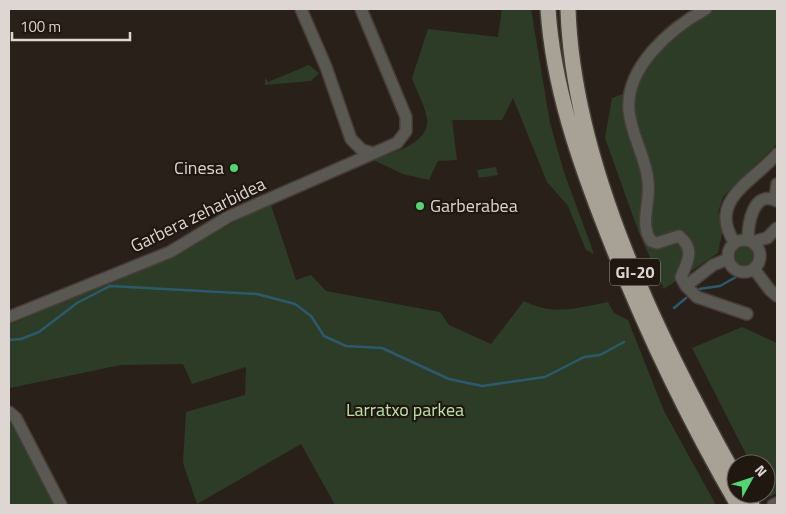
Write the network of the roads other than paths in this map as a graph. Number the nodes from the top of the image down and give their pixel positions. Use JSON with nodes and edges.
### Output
{"nodes":[{"id":1,"x":301,"y":9,"type":"edge"},
{"id":2,"x":361,"y":9,"type":"edge"},
{"id":3,"x":568,"y":9,"type":"edge"},
{"id":4,"x":576,"y":9,"type":"edge"},
{"id":5,"x":706,"y":9,"type":"edge"},
{"id":6,"x":547,"y":12,"type":"edge"},
{"id":7,"x":692,"y":12,"type":"edge"},
{"id":8,"x":572,"y":52,"type":"junction"},
{"id":9,"x":374,"y":153,"type":"junction"},
{"id":10,"x":777,"y":154,"type":"edge"},
{"id":11,"x":777,"y":184,"type":"edge"},
{"id":12,"x":776,"y":201,"type":"edge"},
{"id":13,"x":777,"y":228,"type":"edge"},
{"id":14,"x":750,"y":241,"type":"junction"},
{"id":15,"x":735,"y":243,"type":"junction"},
{"id":16,"x":728,"y":259,"type":"junction"},
{"id":17,"x":754,"y":269,"type":"junction"},
{"id":18,"x":686,"y":286,"type":"junction"},
{"id":19,"x":777,"y":296,"type":"edge"},
{"id":20,"x":747,"y":314,"type":"dead end"},
{"id":21,"x":9,"y":317,"type":"edge"},
{"id":22,"x":9,"y":412,"type":"edge"},
{"id":23,"x":726,"y":459,"type":"edge"},
{"id":24,"x":777,"y":503,"type":"edge"},
{"id":25,"x":61,"y":505,"type":"edge"},
{"id":26,"x":738,"y":505,"type":"edge"},
{"id":27,"x":773,"y":505,"type":"edge"}],
"edges":[{"from":1,"to":9,"type":"street"},
{"from":2,"to":9,"type":"street","name":"Garbera zeharbidea"},
{"from":3,"to":8,"type":"highway","number":"GI-20"},
{"from":4,"to":8,"type":"highway"},
{"from":5,"to":7,"type":"street"},
{"from":6,"to":26,"type":"highway","number":"GI-20"},
{"from":7,"to":18,"type":"street"},
{"from":8,"to":23,"type":"highway","number":"GI-20"},
{"from":9,"to":21,"type":"street","name":"Garbera zeharbidea"},
{"from":10,"to":15,"type":"street"},
{"from":11,"to":12,"type":"street"},
{"from":12,"to":14,"type":"street"},
{"from":13,"to":14,"type":"street"},
{"from":14,"to":15,"type":"street"},
{"from":14,"to":17,"type":"street"},
{"from":15,"to":16,"type":"street"},
{"from":16,"to":17,"type":"street"},
{"from":16,"to":18,"type":"street"},
{"from":17,"to":19,"type":"street"},
{"from":18,"to":20,"type":"street"},
{"from":22,"to":25,"type":"street"},
{"from":24,"to":27,"type":"street"}]}
